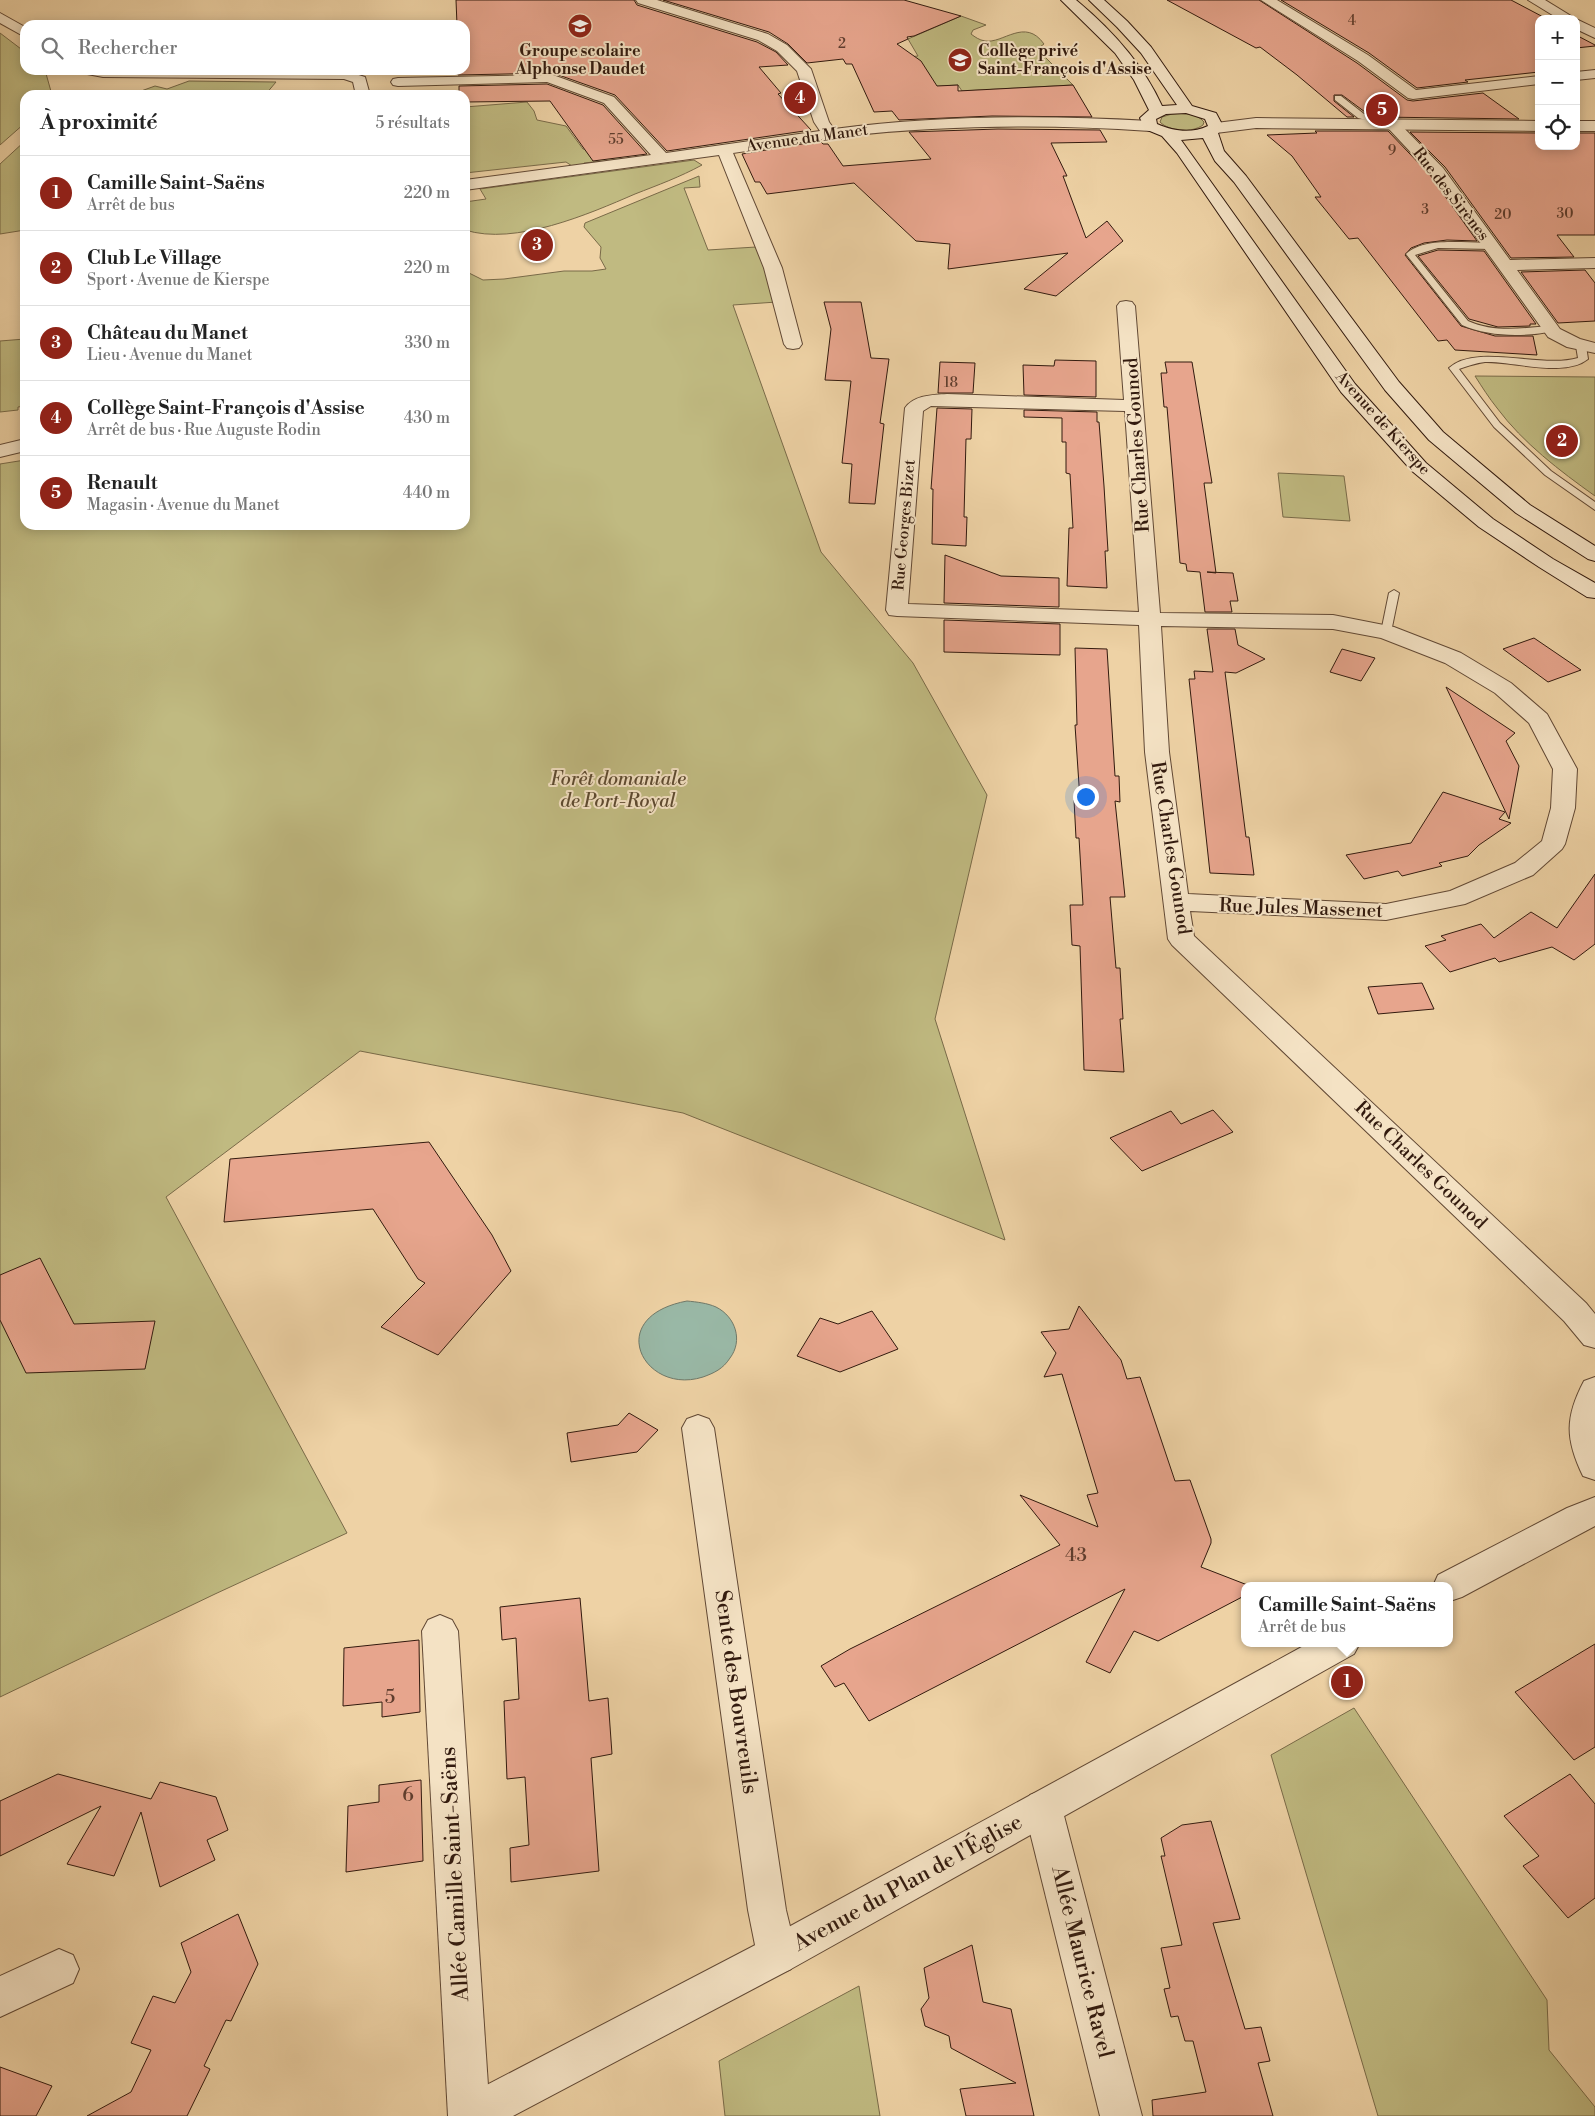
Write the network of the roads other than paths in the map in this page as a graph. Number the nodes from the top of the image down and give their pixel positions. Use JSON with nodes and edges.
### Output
{"nodes":[{"id":1,"x":643,"y":0,"type":"edge"},
{"id":2,"x":1068,"y":0,"type":"edge"},
{"id":3,"x":1096,"y":0,"type":"edge"},
{"id":4,"x":1268,"y":0,"type":"edge"},
{"id":5,"x":1535,"y":0,"type":"edge"},
{"id":6,"x":1,"y":11,"type":"edge"},
{"id":7,"x":1562,"y":15,"type":"edge"},
{"id":8,"x":1580,"y":25,"type":"edge"},
{"id":9,"x":20,"y":28,"type":"edge"},
{"id":10,"x":1595,"y":34,"type":"edge"},
{"id":11,"x":1595,"y":74,"type":"edge"},
{"id":12,"x":346,"y":75,"type":"edge"},
{"id":13,"x":1580,"y":76,"type":"edge"},
{"id":14,"x":1535,"y":80,"type":"edge"},
{"id":15,"x":398,"y":82,"type":"dead end"},
{"id":16,"x":362,"y":90,"type":"edge"},
{"id":17,"x":1338,"y":98,"type":"dead end"},
{"id":18,"x":1187,"y":109,"type":"junction"},
{"id":19,"x":1205,"y":113,"type":"junction"},
{"id":20,"x":1157,"y":121,"type":"junction"},
{"id":21,"x":1393,"y":125,"type":"junction"},
{"id":22,"x":1535,"y":126,"type":"edge"},
{"id":23,"x":1580,"y":126,"type":"edge"},
{"id":24,"x":1595,"y":126,"type":"edge"},
{"id":25,"x":1213,"y":130,"type":"junction"},
{"id":26,"x":830,"y":132,"type":"junction"},
{"id":27,"x":724,"y":149,"type":"junction"},
{"id":28,"x":662,"y":158,"type":"junction"},
{"id":29,"x":470,"y":183,"type":"edge"},
{"id":30,"x":1492,"y":246,"type":"junction"},
{"id":31,"x":1595,"y":263,"type":"edge"},
{"id":32,"x":1506,"y":265,"type":"junction"},
{"id":33,"x":1126,"y":306,"type":"dead end"},
{"id":34,"x":1552,"y":329,"type":"junction"},
{"id":35,"x":792,"y":344,"type":"dead end"},
{"id":36,"x":1588,"y":347,"type":"edge"},
{"id":37,"x":1133,"y":406,"type":"junction"},
{"id":38,"x":20,"y":446,"type":"edge"},
{"id":39,"x":0,"y":451,"type":"edge"},
{"id":40,"x":1595,"y":507,"type":"edge"},
{"id":41,"x":1595,"y":555,"type":"edge"},
{"id":42,"x":1595,"y":592,"type":"edge"},
{"id":43,"x":1394,"y":593,"type":"dead end"},
{"id":44,"x":1150,"y":619,"type":"junction"},
{"id":45,"x":1386,"y":632,"type":"junction"},
{"id":46,"x":1176,"y":902,"type":"junction"},
{"id":47,"x":1595,"y":1336,"type":"edge"},
{"id":48,"x":1595,"y":1390,"type":"edge"},
{"id":49,"x":698,"y":1428,"type":"dead end"},
{"id":50,"x":1595,"y":1466,"type":"edge"},
{"id":51,"x":1595,"y":1511,"type":"edge"},
{"id":52,"x":1453,"y":1584,"type":"edge"},
{"id":53,"x":440,"y":1631,"type":"dead end"},
{"id":54,"x":1335,"y":1647,"type":"edge"},
{"id":55,"x":1043,"y":1808,"type":"junction"},
{"id":56,"x":777,"y":1955,"type":"junction"},
{"id":57,"x":59,"y":1969,"type":"dead end"},
{"id":58,"x":0,"y":1997,"type":"edge"},
{"id":59,"x":470,"y":2116,"type":"edge"},
{"id":60,"x":1122,"y":2116,"type":"edge"}],
"edges":[{"from":1,"to":26,"type":"street"},
{"from":2,"to":20,"type":"street","name":"Avenue de Kierspe"},
{"from":3,"to":18,"type":"street"},
{"from":4,"to":14,"type":"street"},
{"from":5,"to":7,"type":"street"},
{"from":6,"to":9,"type":"street"},
{"from":8,"to":10,"type":"street"},
{"from":11,"to":13,"type":"street"},
{"from":12,"to":16,"type":"street"},
{"from":15,"to":28,"type":"street"},
{"from":17,"to":21,"type":"lane"},
{"from":18,"to":19,"type":"street"},
{"from":18,"to":20,"type":"street"},
{"from":19,"to":21,"type":"street"},
{"from":19,"to":25,"type":"street","name":"Avenue de Kierspe"},
{"from":20,"to":25,"type":"street"},
{"from":20,"to":26,"type":"street","name":"Avenue du Manet"},
{"from":20,"to":42,"type":"street","name":"Avenue de Kierspe"},
{"from":21,"to":22,"type":"street"},
{"from":21,"to":25,"type":"street"},
{"from":21,"to":30,"type":"street","name":"Rue des Sirènes"},
{"from":23,"to":24,"type":"street"},
{"from":25,"to":41,"type":"street","name":"Avenue de Kierspe"},
{"from":26,"to":27,"type":"street","name":"Avenue du Manet"},
{"from":27,"to":28,"type":"street","name":"Avenue du Manet"},
{"from":27,"to":35,"type":"street"},
{"from":28,"to":29,"type":"street","name":"Avenue du Manet"},
{"from":30,"to":32,"type":"street","name":"Rue des Sirènes"},
{"from":30,"to":34,"type":"lane"},
{"from":31,"to":32,"type":"street"},
{"from":32,"to":34,"type":"street","name":"Rue des Sirènes"},
{"from":33,"to":37,"type":"street","name":"Rue Charles Gounod"},
{"from":34,"to":36,"type":"street","name":"Rue des Sirènes"},
{"from":36,"to":40,"type":"lane"},
{"from":37,"to":44,"type":"street","name":"Rue Charles Gounod"},
{"from":37,"to":44,"type":"street","name":"Rue Georges Bizet"},
{"from":38,"to":39,"type":"street"},
{"from":43,"to":45,"type":"lane"},
{"from":44,"to":45,"type":"street","name":"Rue Jules Massenet"},
{"from":44,"to":46,"type":"street","name":"Rue Charles Gounod"},
{"from":45,"to":46,"type":"street","name":"Rue Jules Massenet"},
{"from":46,"to":47,"type":"street","name":"Rue Charles Gounod"},
{"from":48,"to":50,"type":"street"},
{"from":49,"to":56,"type":"street","name":"Sente des Bouvreuils"},
{"from":51,"to":52,"type":"street"},
{"from":53,"to":59,"type":"street","name":"Allée Camille Saint-Saëns"},
{"from":54,"to":55,"type":"street","name":"Avenue du Plan de l'Église"},
{"from":55,"to":56,"type":"street","name":"Avenue du Plan de l'Église"},
{"from":55,"to":60,"type":"street","name":"Allée Maurice Ravel"},
{"from":56,"to":59,"type":"street","name":"Avenue du Plan de l'Église"},
{"from":57,"to":58,"type":"street"}]}
